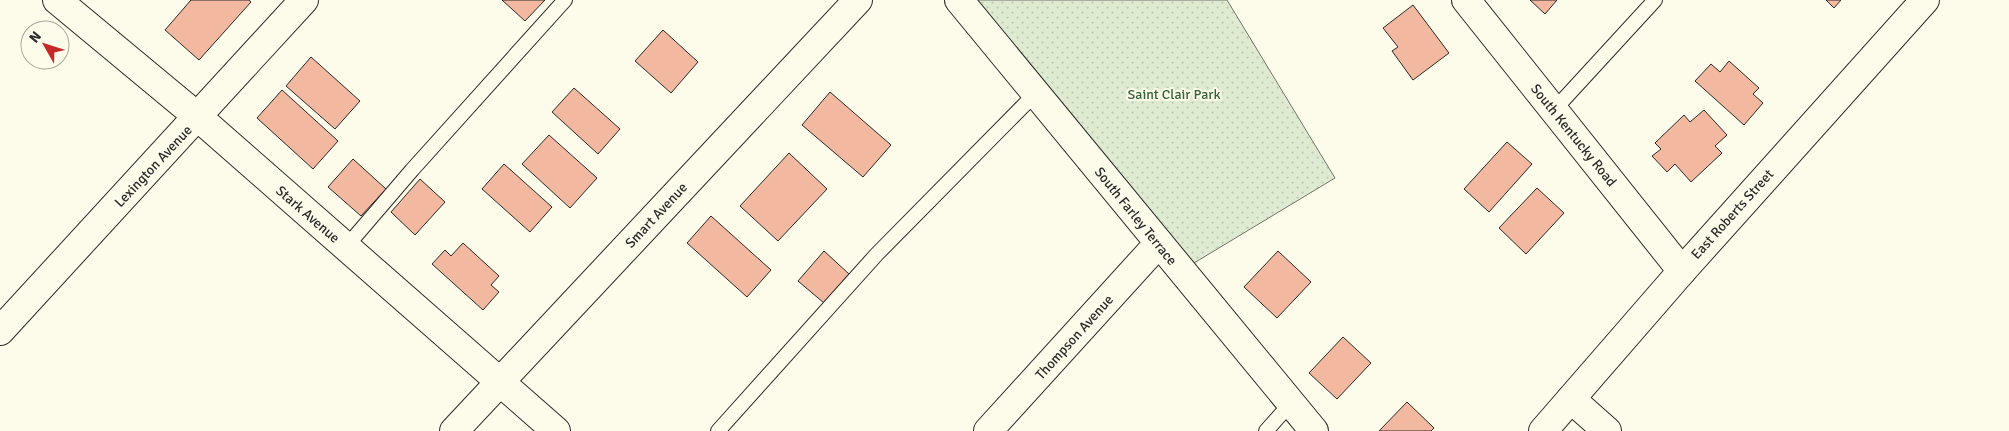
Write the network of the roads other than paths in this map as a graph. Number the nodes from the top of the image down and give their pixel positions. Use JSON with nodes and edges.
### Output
{"nodes":[{"id":1,"x":57,"y":0,"type":"edge"},
{"id":2,"x":304,"y":0,"type":"edge"},
{"id":3,"x":565,"y":0,"type":"edge"},
{"id":4,"x":858,"y":0,"type":"edge"},
{"id":5,"x":959,"y":0,"type":"edge"},
{"id":6,"x":1466,"y":0,"type":"edge"},
{"id":7,"x":1655,"y":0,"type":"edge"},
{"id":8,"x":1925,"y":0,"type":"edge"},
{"id":9,"x":1036,"y":93,"type":"junction"},
{"id":10,"x":1554,"y":110,"type":"junction"},
{"id":11,"x":198,"y":117,"type":"junction"},
{"id":12,"x":1159,"y":244,"type":"junction"},
{"id":13,"x":346,"y":247,"type":"junction"},
{"id":14,"x":1682,"y":271,"type":"junction"},
{"id":15,"x":0,"y":331,"type":"edge"},
{"id":16,"x":500,"y":381,"type":"junction"},
{"id":17,"x":1571,"y":399,"type":"junction"},
{"id":18,"x":1291,"y":403,"type":"junction"},
{"id":19,"x":454,"y":431,"type":"edge"},
{"id":20,"x":556,"y":431,"type":"edge"},
{"id":21,"x":718,"y":431,"type":"edge"},
{"id":22,"x":988,"y":431,"type":"edge"},
{"id":23,"x":1266,"y":431,"type":"edge"},
{"id":24,"x":1314,"y":431,"type":"edge"},
{"id":25,"x":1543,"y":431,"type":"edge"},
{"id":26,"x":1607,"y":431,"type":"edge"}],
"edges":[{"from":1,"to":11,"type":"street","name":"Stark Avenue"},
{"from":2,"to":11,"type":"street","name":"Lexington Avenue"},
{"from":3,"to":13,"type":"lane"},
{"from":4,"to":16,"type":"street","name":"Smart Avenue"},
{"from":5,"to":9,"type":"street","name":"South Farley Terrace"},
{"from":6,"to":10,"type":"street","name":"South Kentucky Road"},
{"from":7,"to":10,"type":"lane"},
{"from":8,"to":14,"type":"street","name":"East Roberts Street"},
{"from":9,"to":12,"type":"street","name":"South Farley Terrace"},
{"from":9,"to":21,"type":"lane"},
{"from":10,"to":14,"type":"street","name":"South Kentucky Road"},
{"from":11,"to":13,"type":"street","name":"Stark Avenue"},
{"from":11,"to":15,"type":"street","name":"Lexington Avenue"},
{"from":12,"to":18,"type":"street","name":"South Farley Terrace"},
{"from":12,"to":22,"type":"street","name":"Thompson Avenue"},
{"from":13,"to":16,"type":"street","name":"Stark Avenue"},
{"from":14,"to":17,"type":"street","name":"East Roberts Street"},
{"from":16,"to":19,"type":"street","name":"Smart Avenue"},
{"from":16,"to":20,"type":"street","name":"Stark Avenue"},
{"from":17,"to":25,"type":"street","name":"East Roberts Street"},
{"from":17,"to":26,"type":"street"},
{"from":18,"to":23,"type":"lane"},
{"from":18,"to":24,"type":"street","name":"South Farley Terrace"}]}
